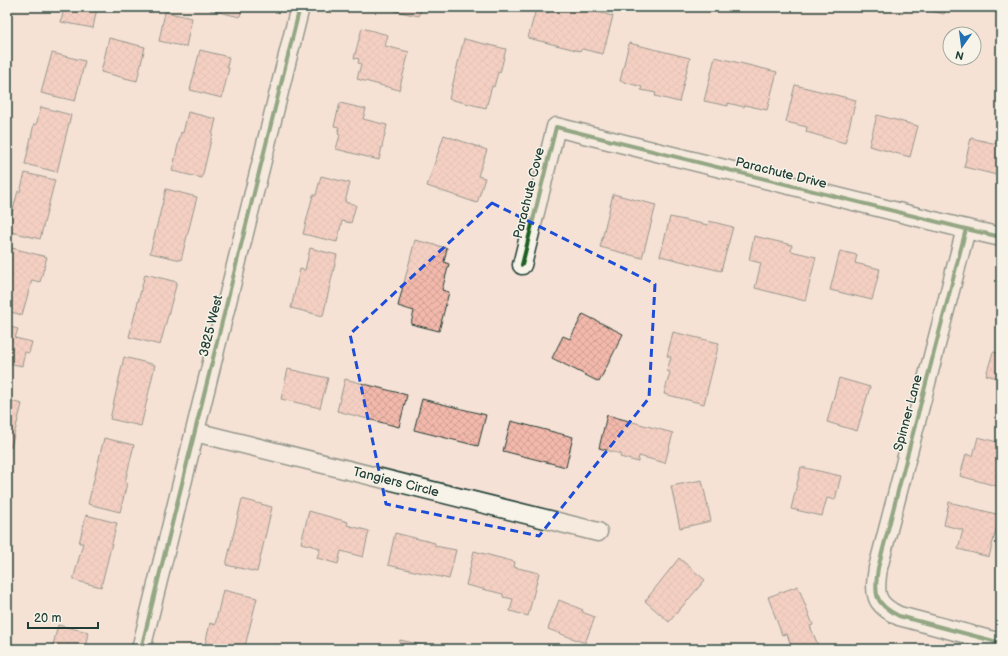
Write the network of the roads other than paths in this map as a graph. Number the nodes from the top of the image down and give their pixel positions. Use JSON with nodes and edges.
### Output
{"nodes":[{"id":1,"x":300,"y":7,"type":"edge"},
{"id":2,"x":556,"y":127,"type":"joint"},
{"id":3,"x":966,"y":229,"type":"junction"},
{"id":4,"x":1001,"y":237,"type":"edge"},
{"id":5,"x":522,"y":265,"type":"dead end"},
{"id":6,"x":195,"y":432,"type":"junction"},
{"id":7,"x":598,"y":532,"type":"dead end"},
{"id":8,"x":1001,"y":642,"type":"edge"},
{"id":9,"x":141,"y":649,"type":"edge"}],
"edges":[{"from":1,"to":6,"type":"street","name":"3825 West"},
{"from":2,"to":3,"type":"street","name":"Parachute Drive"},
{"from":2,"to":5,"type":"street","name":"Parachute Cove"},
{"from":3,"to":4,"type":"street","name":"Parachute Drive"},
{"from":3,"to":8,"type":"street","name":"Spinner Lane"},
{"from":6,"to":7,"type":"street","name":"Tangiers Circle"},
{"from":6,"to":9,"type":"street","name":"3825 West"}]}
